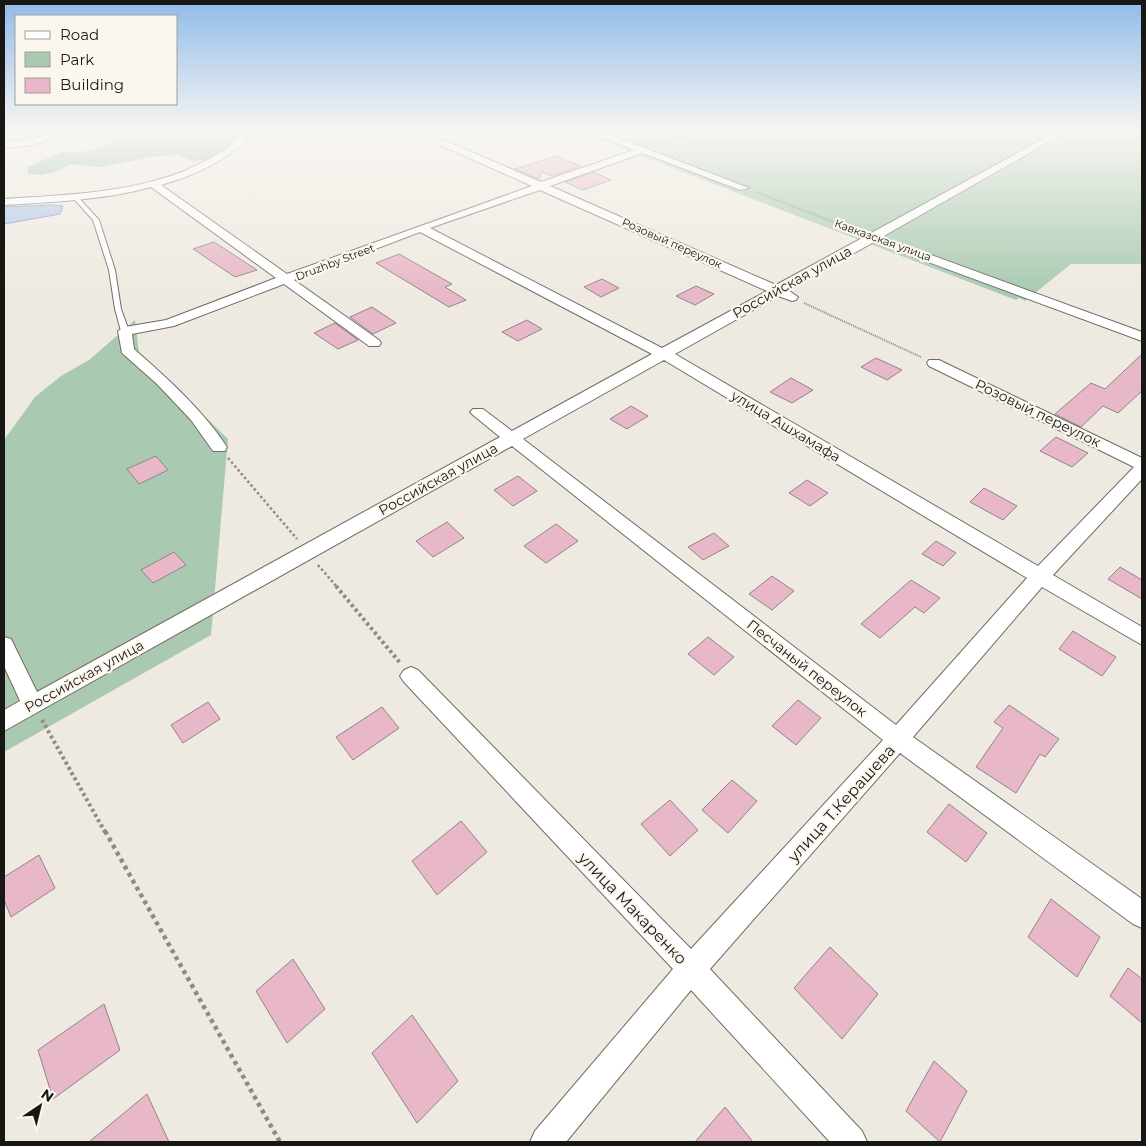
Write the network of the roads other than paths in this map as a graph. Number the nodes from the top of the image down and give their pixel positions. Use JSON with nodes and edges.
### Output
{"nodes":[{"id":1,"x":139,"y":185,"type":"edge"},
{"id":2,"x":155,"y":185,"type":"edge"},
{"id":3,"x":541,"y":185,"type":"edge"},
{"id":4,"x":543,"y":185,"type":"edge"},
{"id":5,"x":737,"y":185,"type":"edge"},
{"id":6,"x":965,"y":185,"type":"edge"},
{"id":7,"x":744,"y":188,"type":"road end"},
{"id":8,"x":76,"y":198,"type":"junction"},
{"id":9,"x":4,"y":202,"type":"edge"},
{"id":10,"x":422,"y":228,"type":"junction"},
{"id":11,"x":872,"y":237,"type":"junction"},
{"id":12,"x":287,"y":280,"type":"junction"},
{"id":13,"x":776,"y":290,"type":"junction"},
{"id":14,"x":792,"y":298,"type":"road end"},
{"id":15,"x":126,"y":330,"type":"junction"},
{"id":16,"x":1142,"y":337,"type":"edge"},
{"id":17,"x":374,"y":342,"type":"dead end"},
{"id":18,"x":662,"y":354,"type":"junction"},
{"id":19,"x":934,"y":363,"type":"road end"},
{"id":20,"x":478,"y":412,"type":"dead end"},
{"id":21,"x":512,"y":438,"type":"junction"},
{"id":22,"x":219,"y":447,"type":"dead end"},
{"id":23,"x":1142,"y":464,"type":"edge"},
{"id":24,"x":1142,"y":469,"type":"edge"},
{"id":25,"x":1039,"y":577,"type":"junction"},
{"id":26,"x":1142,"y":637,"type":"edge"},
{"id":27,"x":4,"y":645,"type":"edge"},
{"id":28,"x":412,"y":676,"type":"dead end"},
{"id":29,"x":33,"y":705,"type":"junction"},
{"id":30,"x":4,"y":721,"type":"edge"},
{"id":31,"x":898,"y":739,"type":"junction"},
{"id":32,"x":1142,"y":915,"type":"edge"},
{"id":33,"x":691,"y":969,"type":"junction"},
{"id":34,"x":546,"y":1142,"type":"edge"},
{"id":35,"x":851,"y":1142,"type":"edge"}],
"edges":[{"from":1,"to":8,"type":"street"},
{"from":2,"to":12,"type":"street"},
{"from":3,"to":10,"type":"street","name":"Druzhby Street"},
{"from":4,"to":13,"type":"street","name":"Розовый переулок"},
{"from":5,"to":7,"type":"street"},
{"from":6,"to":11,"type":"street","name":"Российская улица"},
{"from":8,"to":9,"type":"street"},
{"from":8,"to":15,"type":"lane"},
{"from":10,"to":12,"type":"street","name":"Druzhby Street"},
{"from":10,"to":18,"type":"street","name":"улица Ашхамафа"},
{"from":11,"to":13,"type":"street","name":"Российская улица"},
{"from":11,"to":16,"type":"street","name":"Кавказcкая улица"},
{"from":12,"to":15,"type":"street","name":"Druzhby Street"},
{"from":12,"to":17,"type":"street"},
{"from":13,"to":14,"type":"street","name":"Розовый переулок"},
{"from":13,"to":18,"type":"street","name":"Российская улица"},
{"from":15,"to":22,"type":"street"},
{"from":18,"to":21,"type":"street","name":"Российская улица"},
{"from":18,"to":25,"type":"street","name":"улица Ашхамафа"},
{"from":19,"to":23,"type":"street","name":"Розовый переулок"},
{"from":20,"to":21,"type":"street","name":"Песчаный переулок"},
{"from":21,"to":29,"type":"street","name":"Российская улица"},
{"from":21,"to":31,"type":"street","name":"Песчаный переулок"},
{"from":24,"to":25,"type":"street","name":"улица Т.Керашева"},
{"from":25,"to":26,"type":"street","name":"улица Ашхамафа"},
{"from":25,"to":31,"type":"street","name":"улица Т.Керашева"},
{"from":27,"to":29,"type":"street"},
{"from":28,"to":33,"type":"street","name":"улица Макаренко"},
{"from":29,"to":30,"type":"street","name":"Российская улица"},
{"from":31,"to":32,"type":"street","name":"Песчаный переулок"},
{"from":31,"to":33,"type":"street","name":"улица Т.Керашева"},
{"from":33,"to":34,"type":"street","name":"улица Т.Керашева"},
{"from":33,"to":35,"type":"street","name":"улица Макаренко"}]}
